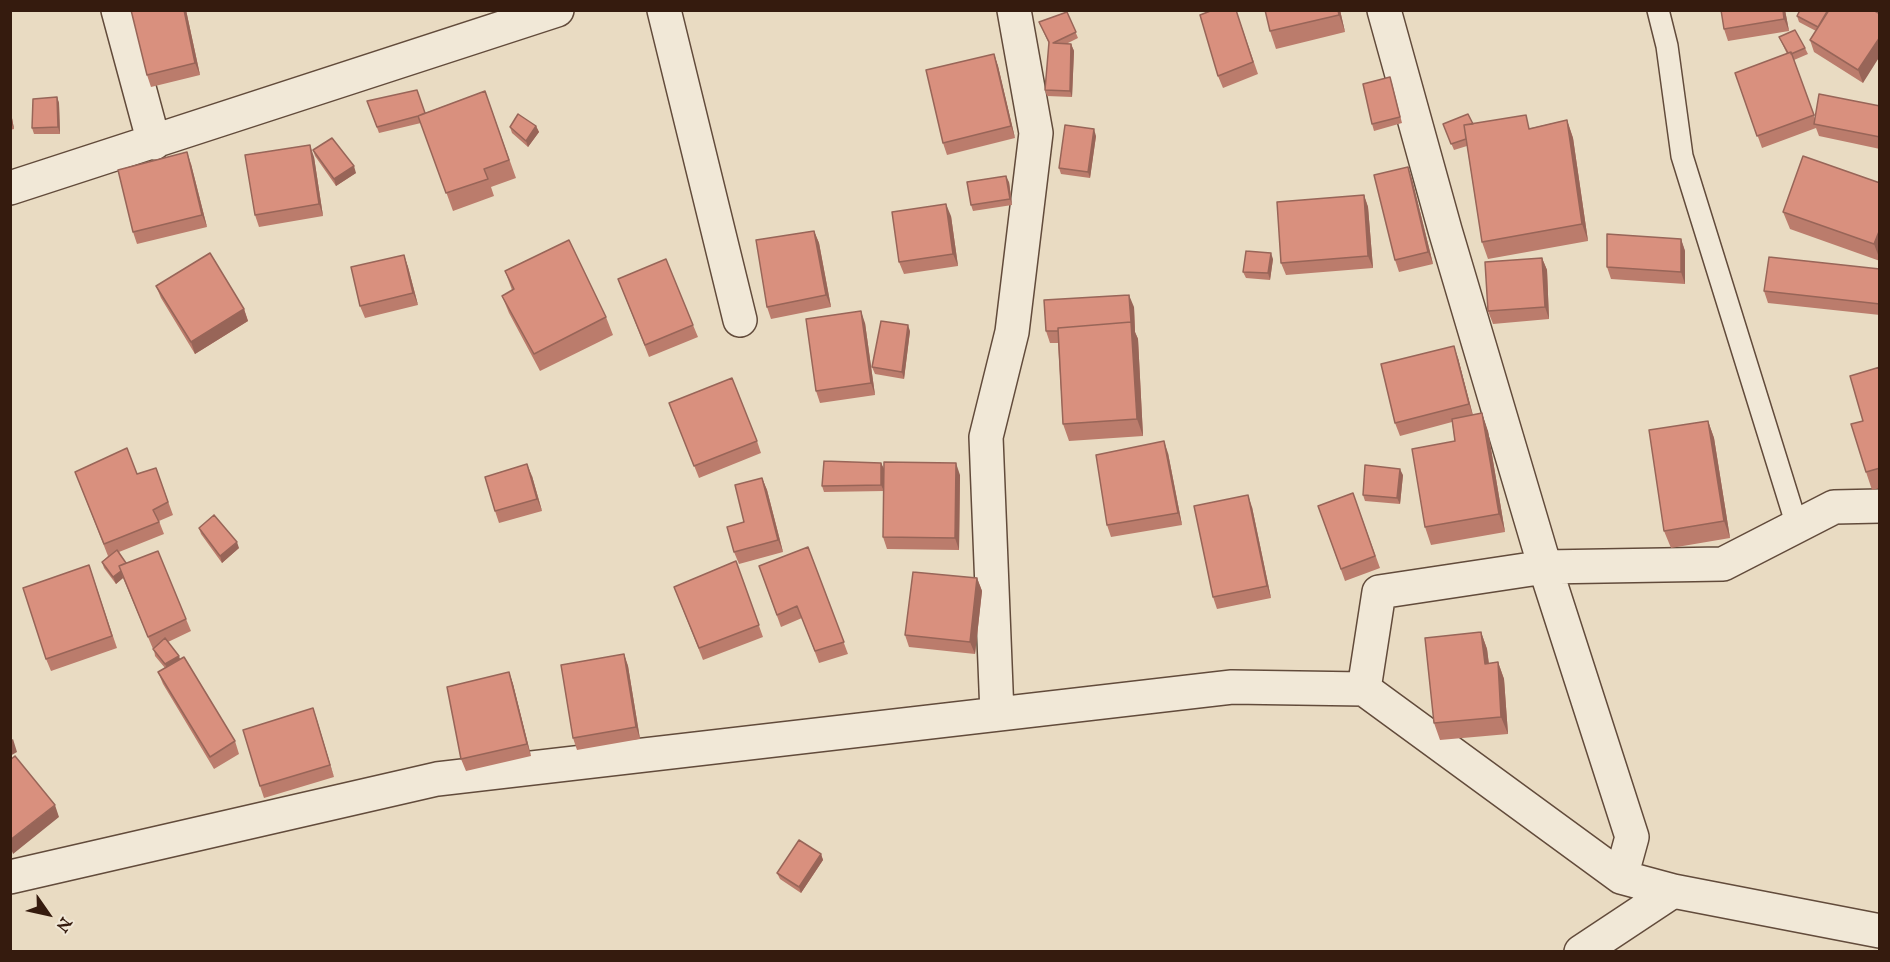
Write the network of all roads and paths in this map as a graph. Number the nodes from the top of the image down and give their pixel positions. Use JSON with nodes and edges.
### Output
{"nodes":[{"id":1,"x":118,"y":10,"type":"edge"},
{"id":2,"x":557,"y":10,"type":"edge"},
{"id":3,"x":664,"y":10,"type":"edge"},
{"id":4,"x":1014,"y":10,"type":"edge"},
{"id":5,"x":1384,"y":10,"type":"edge"},
{"id":6,"x":1658,"y":10,"type":"edge"},
{"id":7,"x":154,"y":143,"type":"junction"},
{"id":8,"x":10,"y":188,"type":"edge"},
{"id":9,"x":740,"y":320,"type":"dead end"},
{"id":10,"x":1880,"y":506,"type":"edge"},
{"id":11,"x":1797,"y":526,"type":"junction"},
{"id":12,"x":1545,"y":567,"type":"junction"},
{"id":13,"x":1364,"y":689,"type":"junction"},
{"id":14,"x":997,"y":714,"type":"junction"},
{"id":15,"x":10,"y":877,"type":"edge"},
{"id":16,"x":1621,"y":877,"type":"junction"},
{"id":17,"x":1673,"y":891,"type":"junction"},
{"id":18,"x":1880,"y":931,"type":"edge"},
{"id":19,"x":1581,"y":951,"type":"edge"}],
"edges":[{"from":1,"to":7,"type":"street"},
{"from":2,"to":7,"type":"street"},
{"from":3,"to":9,"type":"street"},
{"from":4,"to":14,"type":"street"},
{"from":5,"to":12,"type":"street"},
{"from":6,"to":11,"type":"lane"},
{"from":7,"to":8,"type":"street"},
{"from":10,"to":11,"type":"street"},
{"from":11,"to":12,"type":"street"},
{"from":12,"to":13,"type":"street"},
{"from":12,"to":16,"type":"street"},
{"from":13,"to":14,"type":"street"},
{"from":13,"to":16,"type":"street"},
{"from":14,"to":15,"type":"street"},
{"from":16,"to":17,"type":"street"},
{"from":17,"to":18,"type":"street"},
{"from":17,"to":19,"type":"street"}]}
